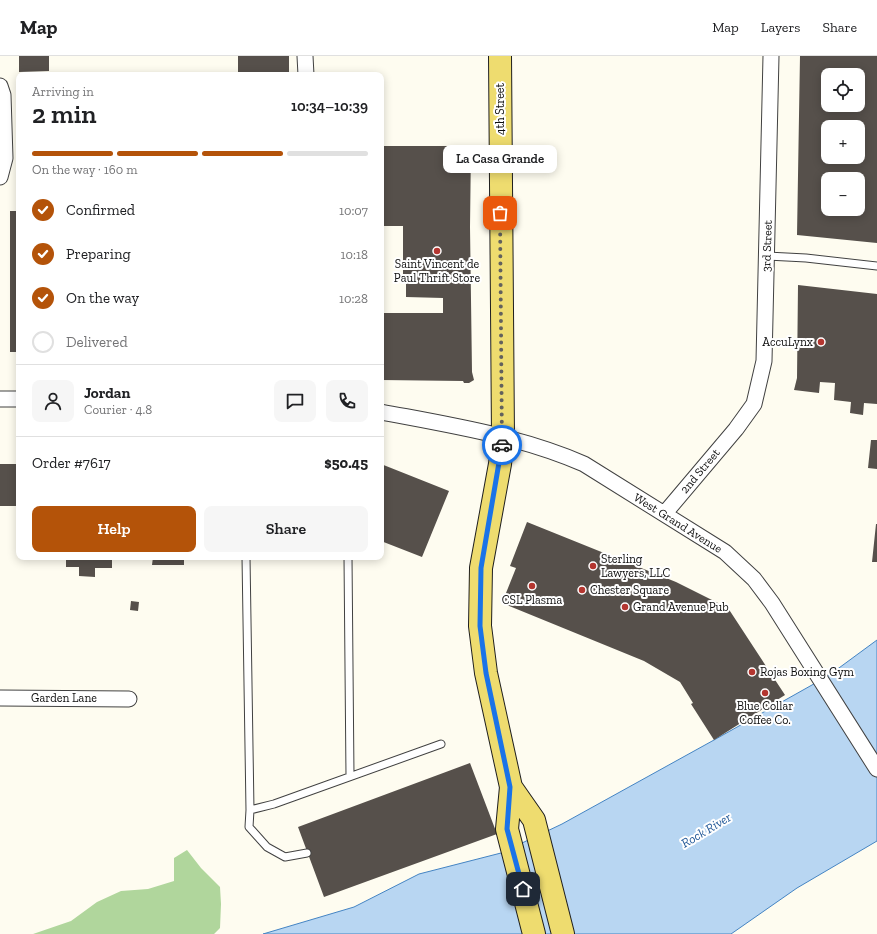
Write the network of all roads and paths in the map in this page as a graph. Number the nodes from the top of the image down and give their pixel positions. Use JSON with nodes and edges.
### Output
{"nodes":[{"id":1,"x":305,"y":56,"type":"edge"},
{"id":2,"x":500,"y":56,"type":"edge"},
{"id":3,"x":771,"y":56,"type":"edge"},
{"id":4,"x":306,"y":72,"type":"edge"},
{"id":5,"x":0,"y":86,"type":"edge"},
{"id":6,"x":0,"y":177,"type":"edge"},
{"id":7,"x":767,"y":256,"type":"junction"},
{"id":8,"x":877,"y":266,"type":"edge"},
{"id":9,"x":0,"y":399,"type":"edge"},
{"id":10,"x":16,"y":399,"type":"edge"},
{"id":11,"x":384,"y":413,"type":"edge"},
{"id":12,"x":736,"y":429,"type":"joint"},
{"id":13,"x":503,"y":437,"type":"junction"},
{"id":14,"x":665,"y":513,"type":"junction"},
{"id":15,"x":246,"y":560,"type":"edge"},
{"id":16,"x":348,"y":560,"type":"edge"},
{"id":17,"x":0,"y":698,"type":"edge"},
{"id":18,"x":129,"y":699,"type":"dead end"},
{"id":19,"x":440,"y":744,"type":"dead end"},
{"id":20,"x":877,"y":769,"type":"edge"},
{"id":21,"x":350,"y":776,"type":"junction"},
{"id":22,"x":510,"y":787,"type":"junction"},
{"id":23,"x":250,"y":810,"type":"junction"},
{"id":24,"x":307,"y":853,"type":"dead end"},
{"id":25,"x":534,"y":934,"type":"edge"},
{"id":26,"x":563,"y":934,"type":"edge"}],
"edges":[{"from":1,"to":4,"type":"street"},
{"from":2,"to":13,"type":"main road","name":"4th Street"},
{"from":3,"to":7,"type":"street","name":"3rd Street"},
{"from":5,"to":6,"type":"street"},
{"from":7,"to":8,"type":"lane"},
{"from":7,"to":12,"type":"street","name":"3rd Street"},
{"from":9,"to":10,"type":"street"},
{"from":11,"to":13,"type":"street","name":"West Grand Avenue"},
{"from":12,"to":14,"type":"street","name":"2nd Street"},
{"from":13,"to":14,"type":"street","name":"West Grand Avenue"},
{"from":13,"to":22,"type":"main road","name":"4th Street"},
{"from":14,"to":20,"type":"street","name":"West Grand Avenue"},
{"from":15,"to":23,"type":"lane"},
{"from":16,"to":21,"type":"lane"},
{"from":17,"to":18,"type":"street","name":"Garden Lane"},
{"from":19,"to":21,"type":"lane"},
{"from":21,"to":23,"type":"lane"},
{"from":22,"to":25,"type":"main road","name":"4th Street"},
{"from":22,"to":26,"type":"main road"},
{"from":23,"to":24,"type":"lane"}]}
